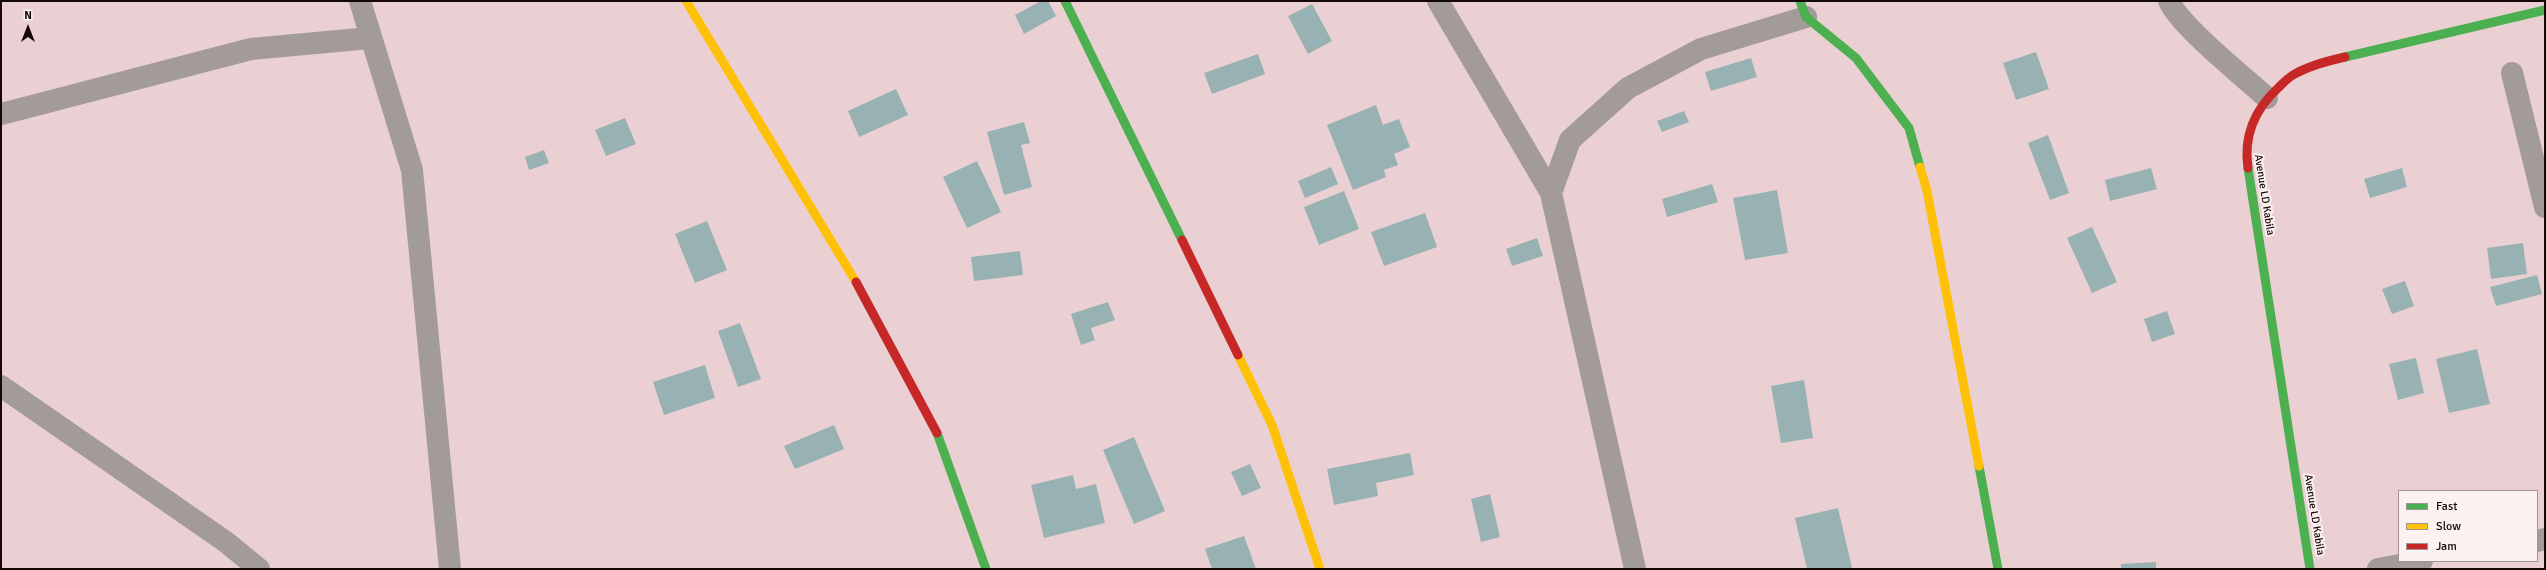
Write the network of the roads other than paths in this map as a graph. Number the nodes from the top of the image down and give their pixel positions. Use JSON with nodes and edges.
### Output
{"nodes":[{"id":1,"x":360,"y":1,"type":"edge"},
{"id":2,"x":686,"y":1,"type":"edge"},
{"id":3,"x":1065,"y":1,"type":"edge"},
{"id":4,"x":1438,"y":1,"type":"edge"},
{"id":5,"x":2169,"y":1,"type":"edge"},
{"id":6,"x":1803,"y":9,"type":"edge"},
{"id":7,"x":2545,"y":10,"type":"edge"},
{"id":8,"x":370,"y":38,"type":"junction"},
{"id":9,"x":2512,"y":73,"type":"dead end"},
{"id":10,"x":2267,"y":98,"type":"junction"},
{"id":11,"x":1,"y":114,"type":"edge"},
{"id":12,"x":1552,"y":193,"type":"junction"},
{"id":13,"x":2545,"y":207,"type":"edge"},
{"id":14,"x":1,"y":386,"type":"edge"},
{"id":15,"x":2416,"y":562,"type":"edge"},
{"id":16,"x":259,"y":569,"type":"edge"},
{"id":17,"x":450,"y":569,"type":"edge"},
{"id":18,"x":986,"y":569,"type":"edge"},
{"id":19,"x":1320,"y":569,"type":"edge"},
{"id":20,"x":1635,"y":569,"type":"edge"},
{"id":21,"x":1998,"y":569,"type":"edge"},
{"id":22,"x":2310,"y":569,"type":"edge"},
{"id":23,"x":2378,"y":569,"type":"edge"}],
"edges":[{"from":1,"to":8,"type":"street"},
{"from":2,"to":18,"type":"street"},
{"from":3,"to":19,"type":"street"},
{"from":4,"to":12,"type":"street"},
{"from":5,"to":10,"type":"street"},
{"from":6,"to":12,"type":"street"},
{"from":6,"to":21,"type":"street"},
{"from":7,"to":10,"type":"street","name":"Avenue LD Kabila"},
{"from":8,"to":11,"type":"street"},
{"from":8,"to":17,"type":"street"},
{"from":9,"to":13,"type":"street"},
{"from":10,"to":22,"type":"street","name":"Avenue LD Kabila"},
{"from":12,"to":20,"type":"street"},
{"from":14,"to":16,"type":"street"},
{"from":15,"to":23,"type":"street"}]}
